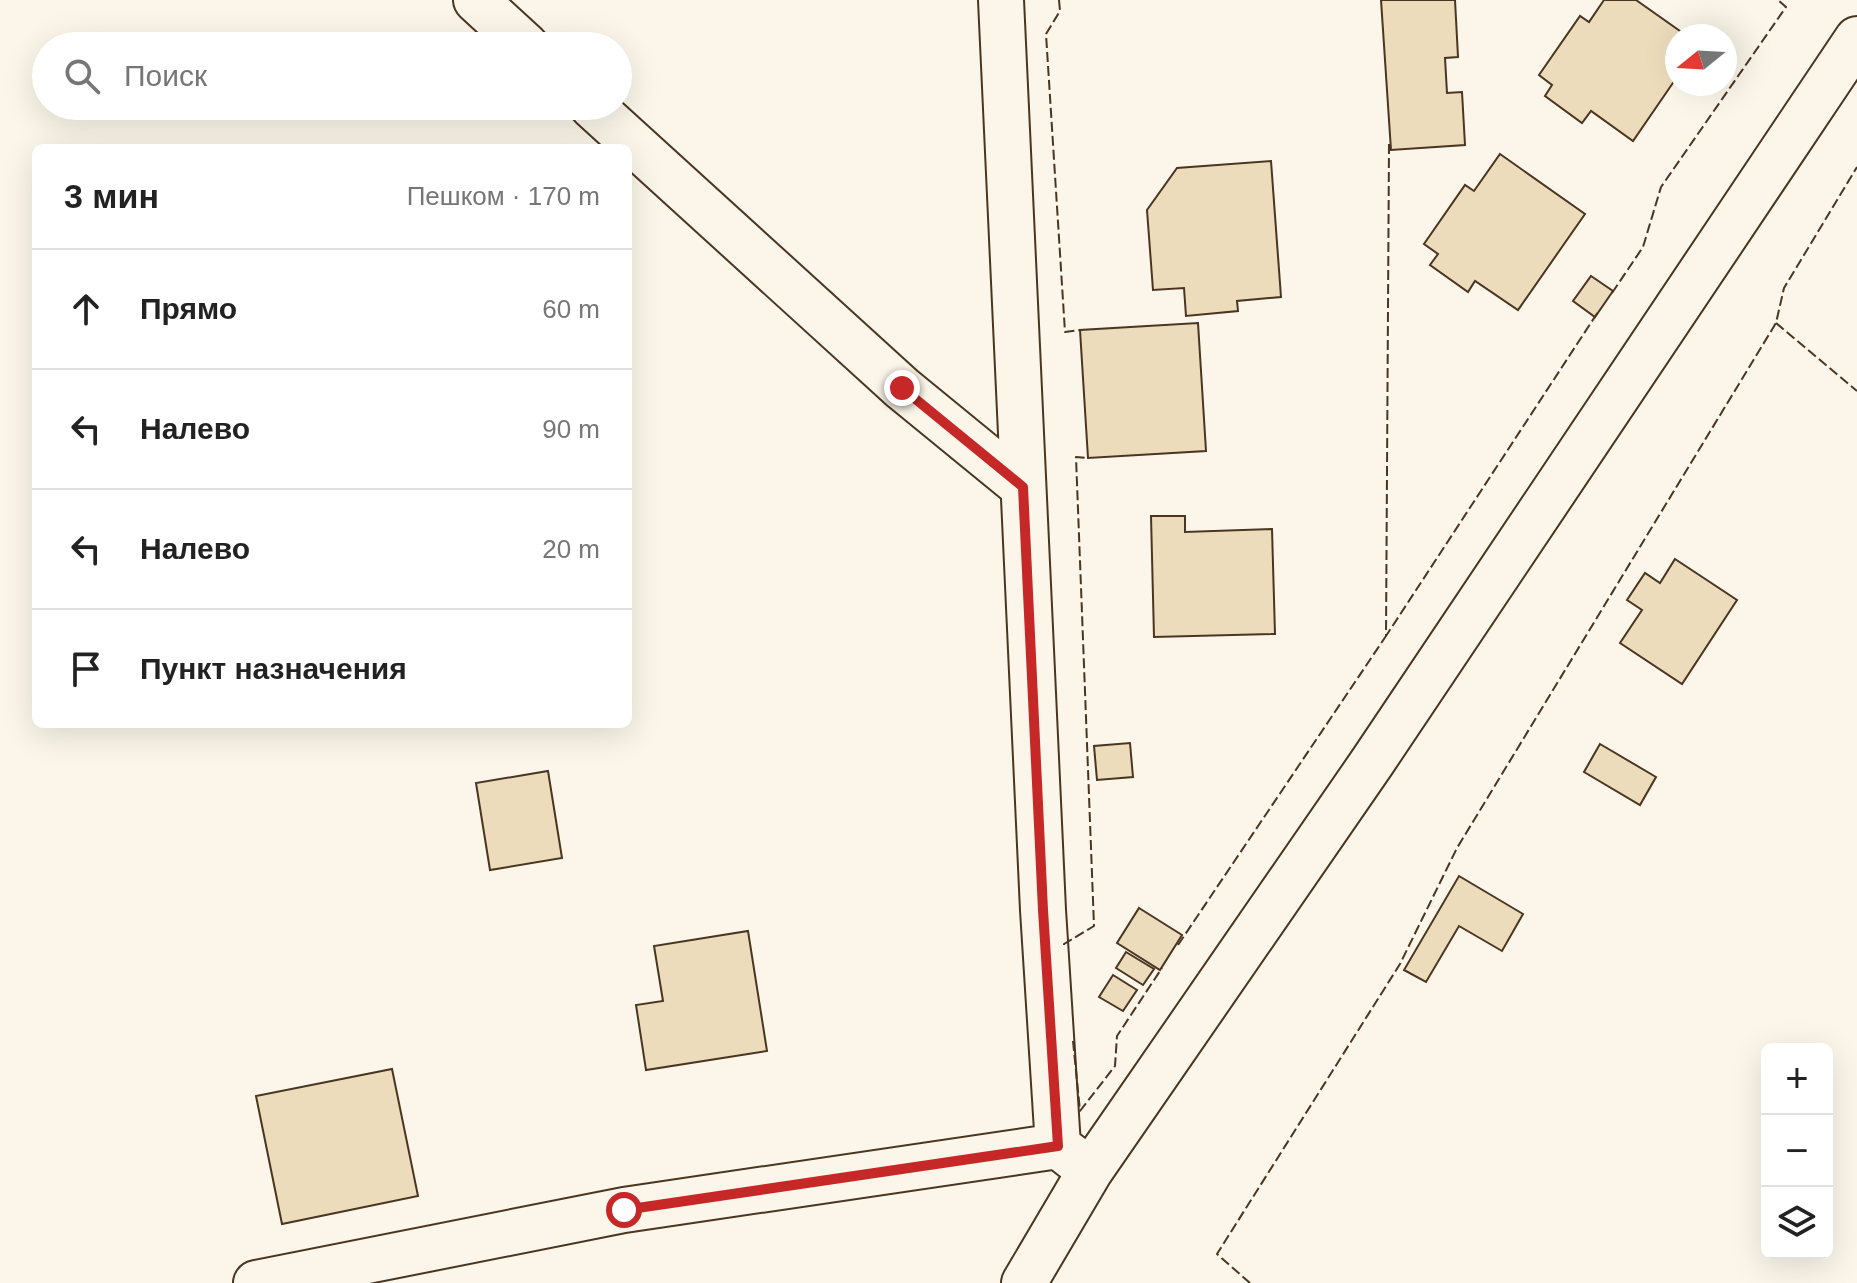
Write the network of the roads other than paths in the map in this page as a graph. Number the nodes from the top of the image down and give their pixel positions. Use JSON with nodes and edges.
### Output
{"nodes":[{"id":1,"x":476,"y":0,"type":"edge"},
{"id":2,"x":1001,"y":0,"type":"edge"},
{"id":3,"x":511,"y":32,"type":"edge"},
{"id":4,"x":1857,"y":39,"type":"edge"},
{"id":5,"x":607,"y":120,"type":"edge"},
{"id":6,"x":1023,"y":487,"type":"junction"},
{"id":7,"x":1074,"y":1158,"type":"junction"},
{"id":8,"x":256,"y":1283,"type":"edge"},
{"id":9,"x":1024,"y":1283,"type":"edge"}],
"edges":[{"from":1,"to":3,"type":"street"},
{"from":2,"to":6,"type":"street"},
{"from":4,"to":7,"type":"street"},
{"from":5,"to":6,"type":"street"},
{"from":6,"to":7,"type":"street"},
{"from":7,"to":8,"type":"street"},
{"from":7,"to":9,"type":"street"}]}
